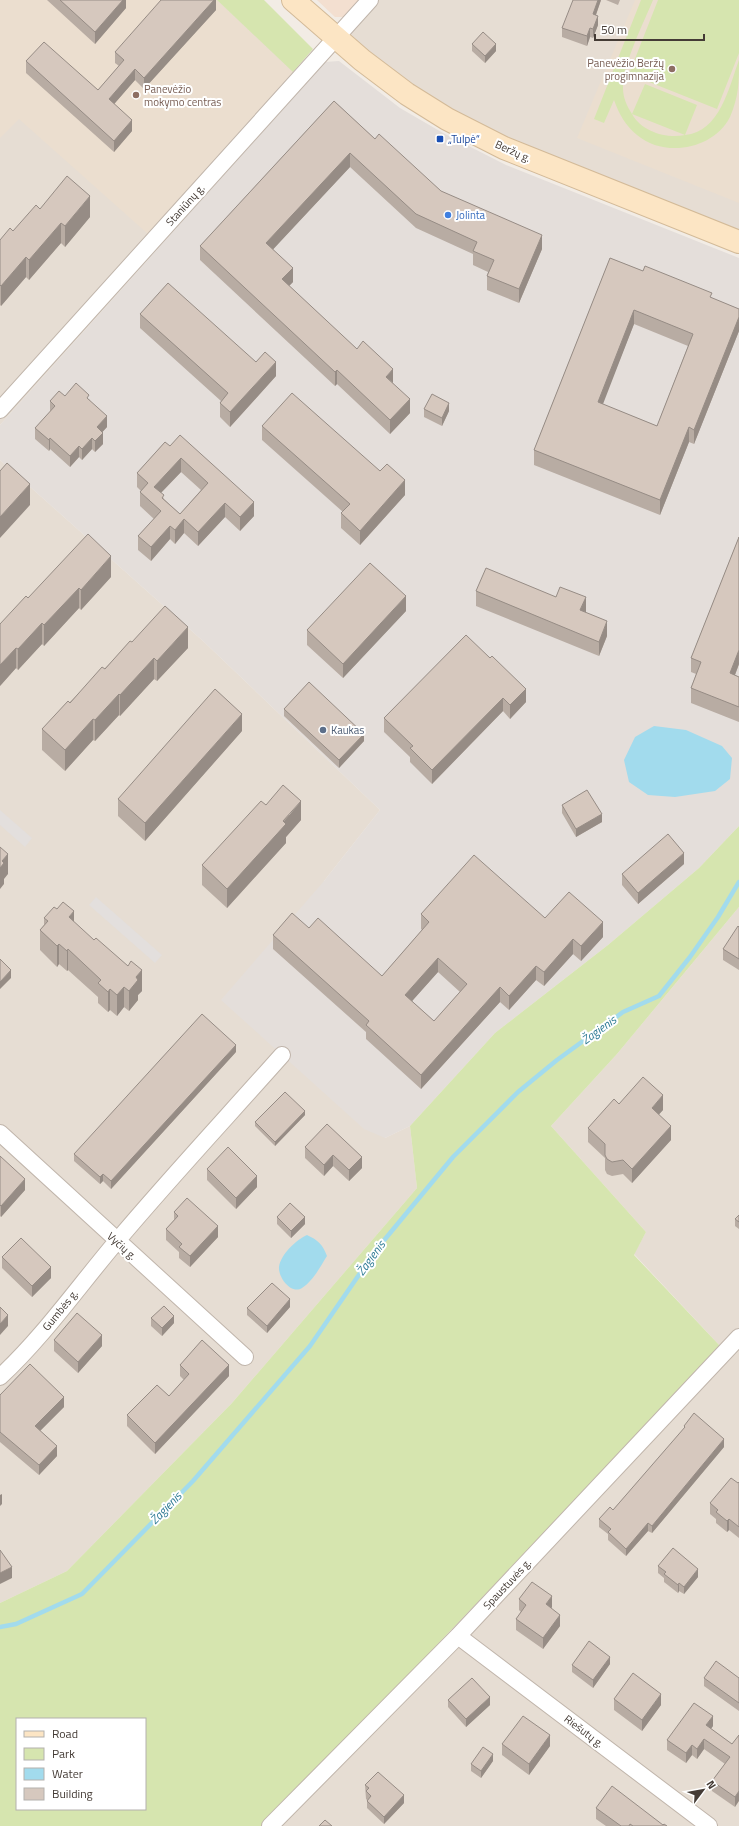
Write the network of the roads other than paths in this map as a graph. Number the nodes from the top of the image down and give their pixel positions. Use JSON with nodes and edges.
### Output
{"nodes":[{"id":1,"x":293,"y":0,"type":"edge"},
{"id":2,"x":370,"y":0,"type":"edge"},
{"id":3,"x":336,"y":38,"type":"junction"},
{"id":4,"x":739,"y":242,"type":"edge"},
{"id":5,"x":0,"y":410,"type":"edge"},
{"id":6,"x":282,"y":1055,"type":"dead end"},
{"id":7,"x":0,"y":1133,"type":"edge"},
{"id":8,"x":117,"y":1241,"type":"junction"},
{"id":9,"x":739,"y":1337,"type":"edge"},
{"id":10,"x":245,"y":1357,"type":"dead end"},
{"id":11,"x":0,"y":1376,"type":"edge"},
{"id":12,"x":458,"y":1636,"type":"junction"},
{"id":13,"x":270,"y":1826,"type":"edge"},
{"id":14,"x":709,"y":1826,"type":"edge"}],
"edges":[{"from":1,"to":3,"type":"main road","name":"Beržų g."},
{"from":2,"to":3,"type":"street","name":"Staniūnų g."},
{"from":3,"to":4,"type":"main road","name":"Beržų g."},
{"from":3,"to":5,"type":"street","name":"Staniūnų g."},
{"from":6,"to":8,"type":"street","name":"Gumbės g."},
{"from":7,"to":8,"type":"street","name":"Vyčių g."},
{"from":8,"to":10,"type":"street","name":"Vyčių g."},
{"from":8,"to":11,"type":"street","name":"Gumbės g."},
{"from":9,"to":12,"type":"street","name":"Spaustuvės g."},
{"from":12,"to":13,"type":"street","name":"Spaustuvės g."},
{"from":12,"to":14,"type":"street","name":"Riešutų g."}]}
